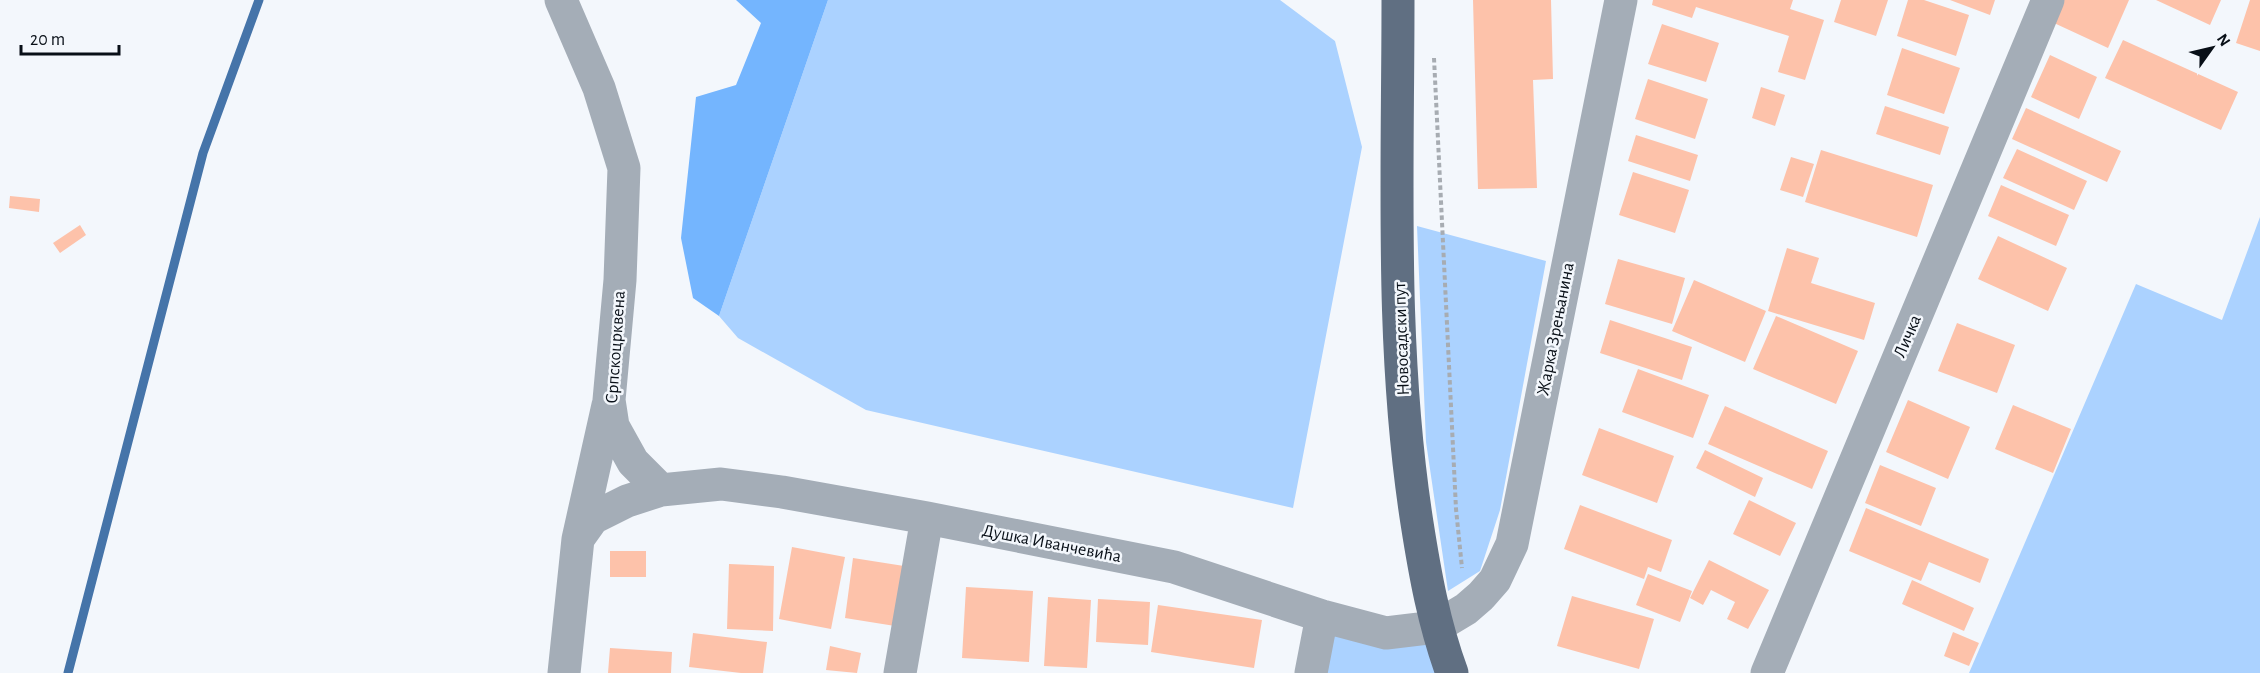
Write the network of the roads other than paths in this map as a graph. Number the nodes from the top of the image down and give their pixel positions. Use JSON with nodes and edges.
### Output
{"nodes":[{"id":1,"x":561,"y":0,"type":"edge"},
{"id":2,"x":1398,"y":0,"type":"edge"},
{"id":3,"x":1621,"y":0,"type":"edge"},
{"id":4,"x":2048,"y":0,"type":"edge"},
{"id":5,"x":609,"y":400,"type":"junction"},
{"id":6,"x":661,"y":490,"type":"junction"},
{"id":7,"x":927,"y":518,"type":"junction"},
{"id":8,"x":578,"y":539,"type":"junction"},
{"id":9,"x":1322,"y":616,"type":"junction"},
{"id":10,"x":1436,"y":627,"type":"junction"},
{"id":11,"x":564,"y":673,"type":"edge"},
{"id":12,"x":900,"y":673,"type":"edge"},
{"id":13,"x":1311,"y":673,"type":"edge"},
{"id":14,"x":1452,"y":673,"type":"edge"},
{"id":15,"x":1767,"y":673,"type":"edge"}],
"edges":[{"from":1,"to":5,"type":"street","name":"Српскоцрквена"},
{"from":2,"to":10,"type":"main road","name":"Новосадски пут"},
{"from":3,"to":10,"type":"street","name":"Жарка Зрењанина"},
{"from":4,"to":15,"type":"street","name":"Личка"},
{"from":5,"to":6,"type":"street","name":"Српскоцрквена"},
{"from":5,"to":8,"type":"street"},
{"from":6,"to":7,"type":"street","name":"Душка Иванчевића"},
{"from":6,"to":8,"type":"street"},
{"from":7,"to":9,"type":"street","name":"Душка Иванчевића"},
{"from":7,"to":12,"type":"street"},
{"from":8,"to":11,"type":"street"},
{"from":9,"to":10,"type":"street","name":"Душка Иванчевића"},
{"from":9,"to":13,"type":"street"},
{"from":10,"to":14,"type":"main road","name":"Новосадски пут"}]}
